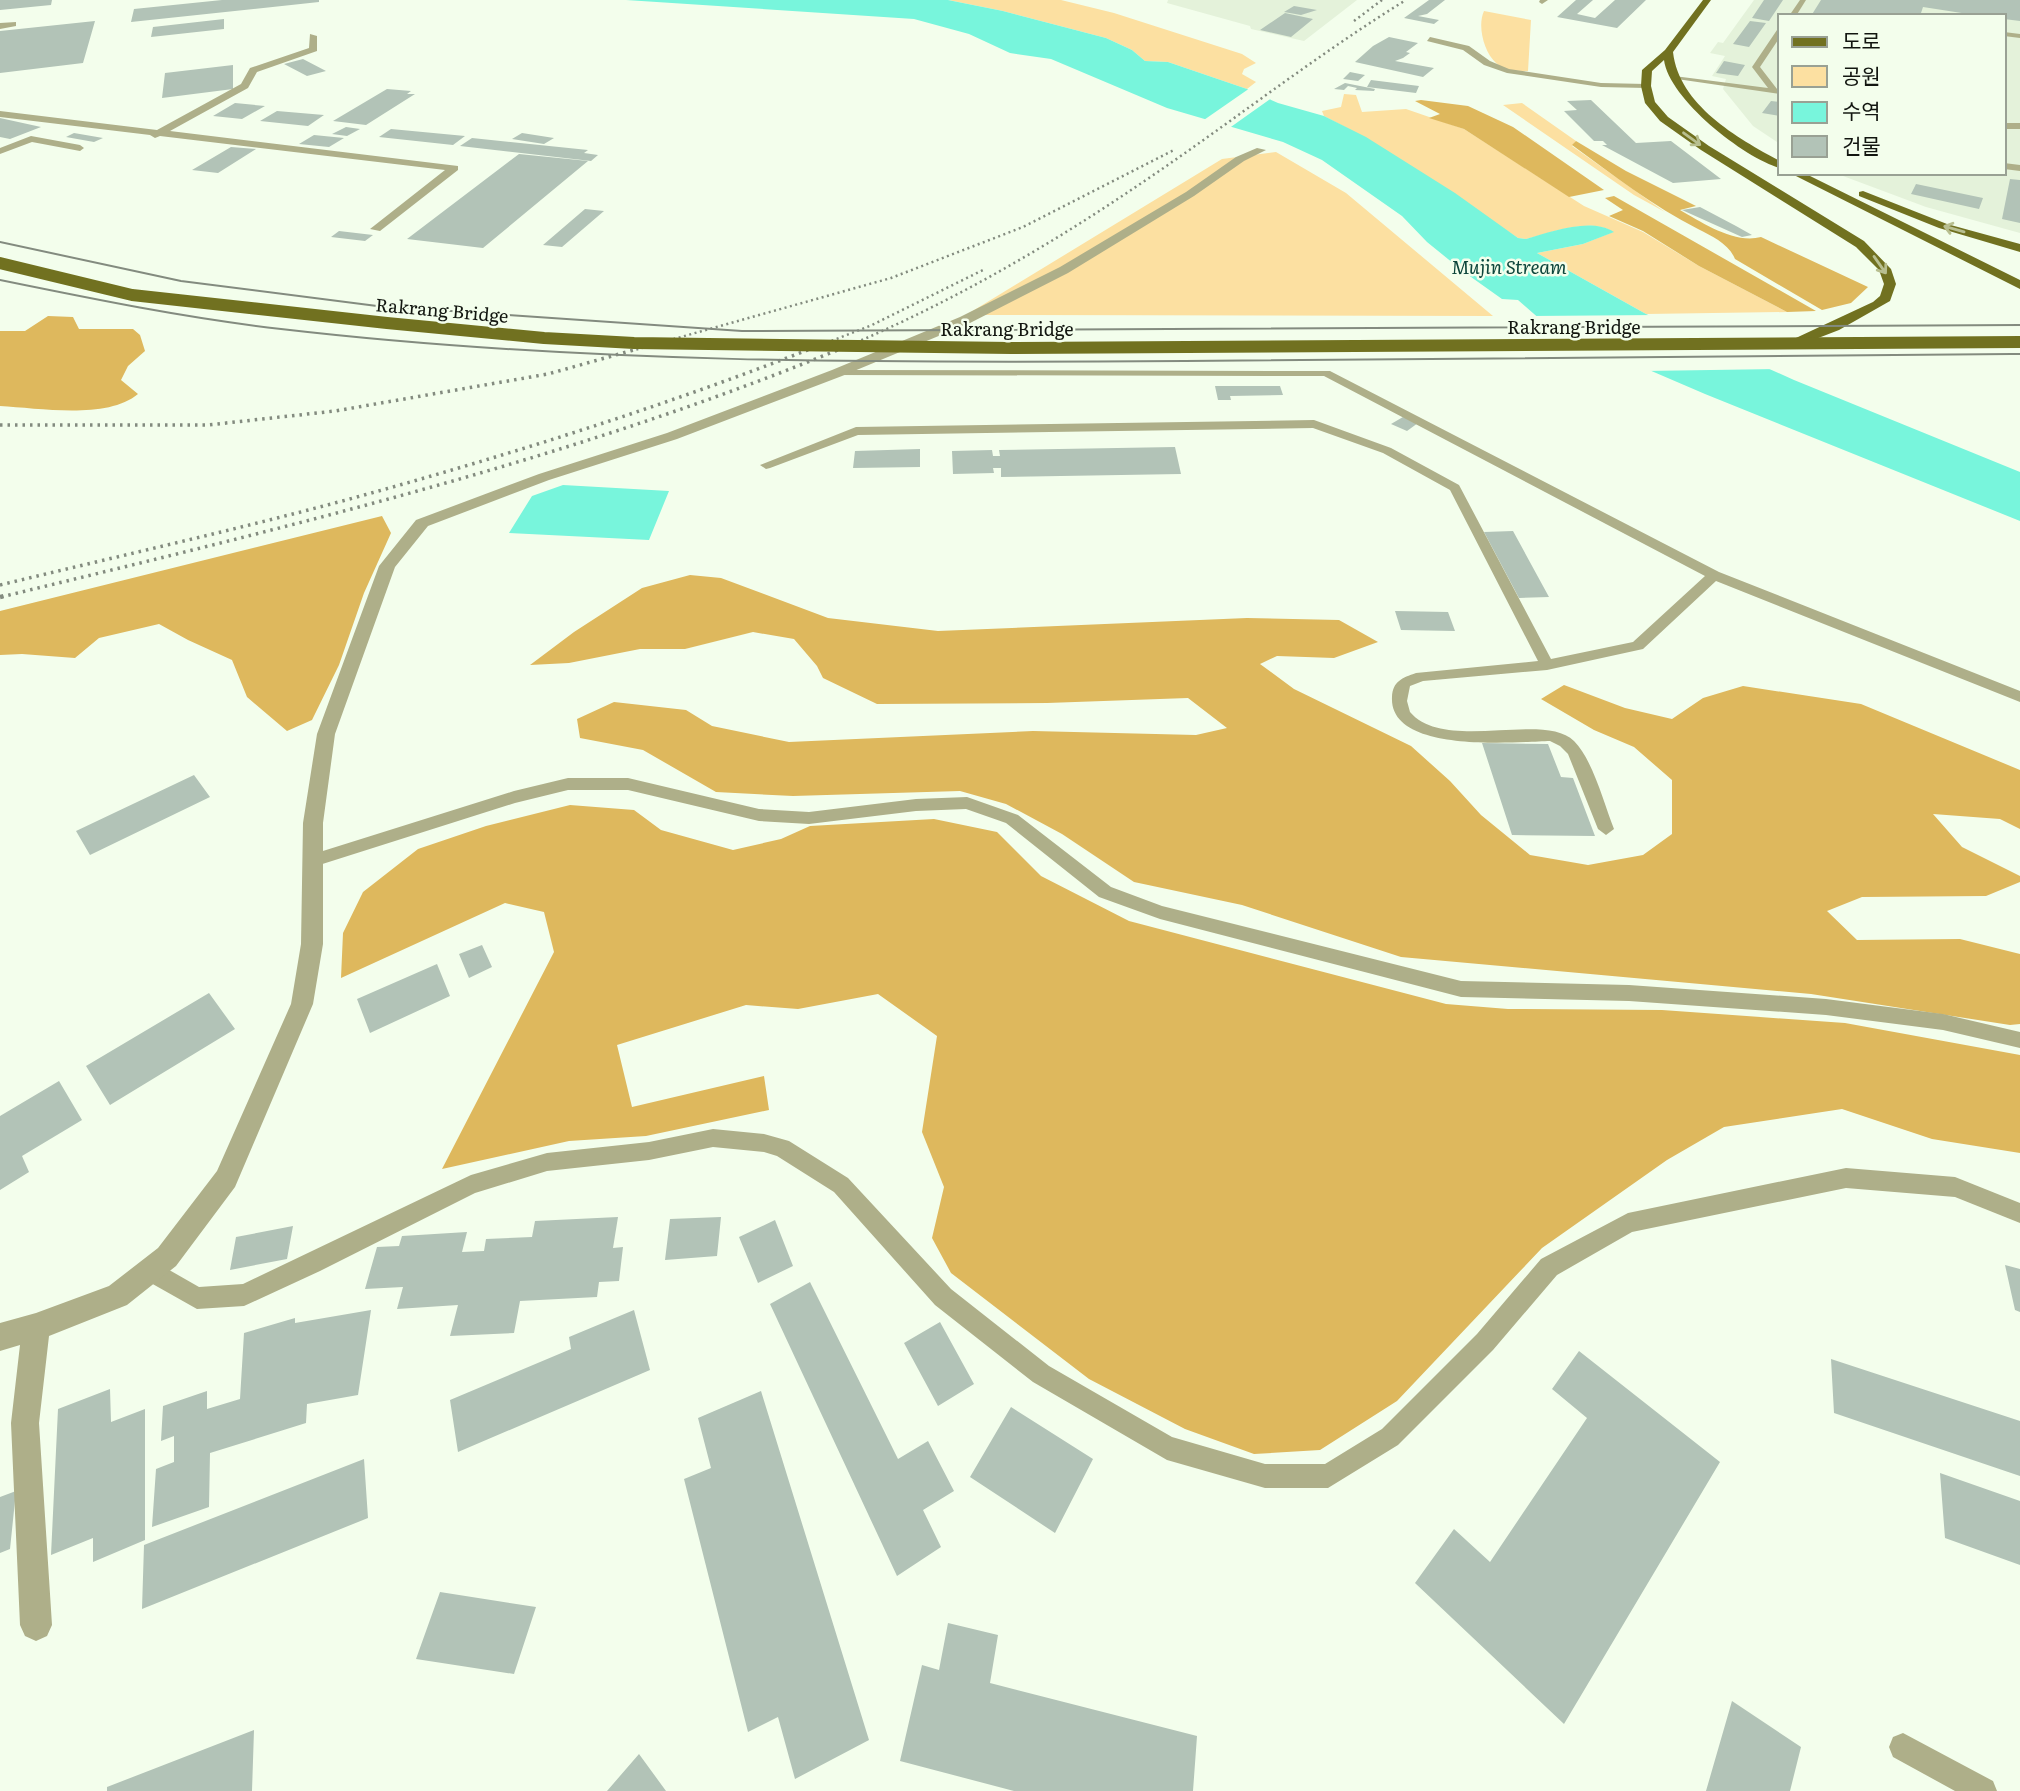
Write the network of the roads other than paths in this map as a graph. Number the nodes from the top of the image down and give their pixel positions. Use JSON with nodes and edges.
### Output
{"nodes":[{"id":1,"x":1707,"y":0,"type":"edge"},
{"id":2,"x":13,"y":24,"type":"dead end"},
{"id":3,"x":0,"y":26,"type":"edge"},
{"id":4,"x":1778,"y":35,"type":"edge"},
{"id":5,"x":313,"y":36,"type":"dead end"},
{"id":6,"x":1430,"y":38,"type":"dead end"},
{"id":7,"x":1668,"y":52,"type":"junction"},
{"id":8,"x":1674,"y":78,"type":"junction"},
{"id":9,"x":1646,"y":88,"type":"junction"},
{"id":10,"x":1777,"y":92,"type":"edge"},
{"id":11,"x":0,"y":114,"type":"edge"},
{"id":12,"x":155,"y":135,"type":"junction"},
{"id":13,"x":80,"y":148,"type":"dead end"},
{"id":14,"x":1261,"y":149,"type":"dead end"},
{"id":15,"x":0,"y":151,"type":"edge"},
{"id":16,"x":1778,"y":164,"type":"edge"},
{"id":17,"x":1799,"y":175,"type":"edge"},
{"id":18,"x":1811,"y":175,"type":"edge"},
{"id":19,"x":376,"y":229,"type":"dead end"},
{"id":20,"x":2020,"y":248,"type":"edge"},
{"id":21,"x":0,"y":263,"type":"edge"},
{"id":22,"x":2020,"y":285,"type":"edge"},
{"id":23,"x":2020,"y":342,"type":"edge"},
{"id":24,"x":1790,"y":344,"type":"junction"},
{"id":25,"x":836,"y":373,"type":"junction"},
{"id":26,"x":766,"y":465,"type":"dead end"},
{"id":27,"x":1714,"y":575,"type":"junction"},
{"id":28,"x":1547,"y":665,"type":"junction"},
{"id":29,"x":2020,"y":697,"type":"edge"},
{"id":30,"x":1606,"y":829,"type":"dead end"},
{"id":31,"x":313,"y":860,"type":"junction"},
{"id":32,"x":2020,"y":1040,"type":"edge"},
{"id":33,"x":2020,"y":1213,"type":"edge"},
{"id":34,"x":150,"y":1270,"type":"junction"},
{"id":35,"x":36,"y":1327,"type":"junction"},
{"id":36,"x":0,"y":1337,"type":"edge"},
{"id":37,"x":36,"y":1625,"type":"dead end"},
{"id":38,"x":1903,"y":1747,"type":"dead end"},
{"id":39,"x":1983,"y":1791,"type":"edge"}],
"edges":[{"from":1,"to":7,"type":"main road"},
{"from":2,"to":3,"type":"street"},
{"from":4,"to":10,"type":"lane"},
{"from":5,"to":12,"type":"street"},
{"from":6,"to":9,"type":"lane"},
{"from":7,"to":8,"type":"main road"},
{"from":7,"to":9,"type":"main road"},
{"from":8,"to":10,"type":"lane"},
{"from":8,"to":16,"type":"main road"},
{"from":9,"to":24,"type":"main road","one_way":true},
{"from":11,"to":12,"type":"street"},
{"from":12,"to":19,"type":"street"},
{"from":13,"to":15,"type":"lane"},
{"from":14,"to":25,"type":"street"},
{"from":17,"to":22,"type":"main road"},
{"from":20,"to":18,"type":"main road","one_way":true},
{"from":21,"to":24,"type":"main road","name":"Rakrang Bridge","bridge":true},
{"from":23,"to":24,"type":"main road","name":"Rakrang Bridge","bridge":true},
{"from":25,"to":27,"type":"lane"},
{"from":25,"to":31,"type":"street"},
{"from":26,"to":28,"type":"lane"},
{"from":27,"to":28,"type":"lane"},
{"from":27,"to":29,"type":"lane"},
{"from":28,"to":30,"type":"lane"},
{"from":31,"to":32,"type":"lane"},
{"from":31,"to":34,"type":"street"},
{"from":33,"to":34,"type":"lane"},
{"from":34,"to":35,"type":"street"},
{"from":35,"to":36,"type":"street"},
{"from":35,"to":37,"type":"street"},
{"from":38,"to":39,"type":"lane"}]}
